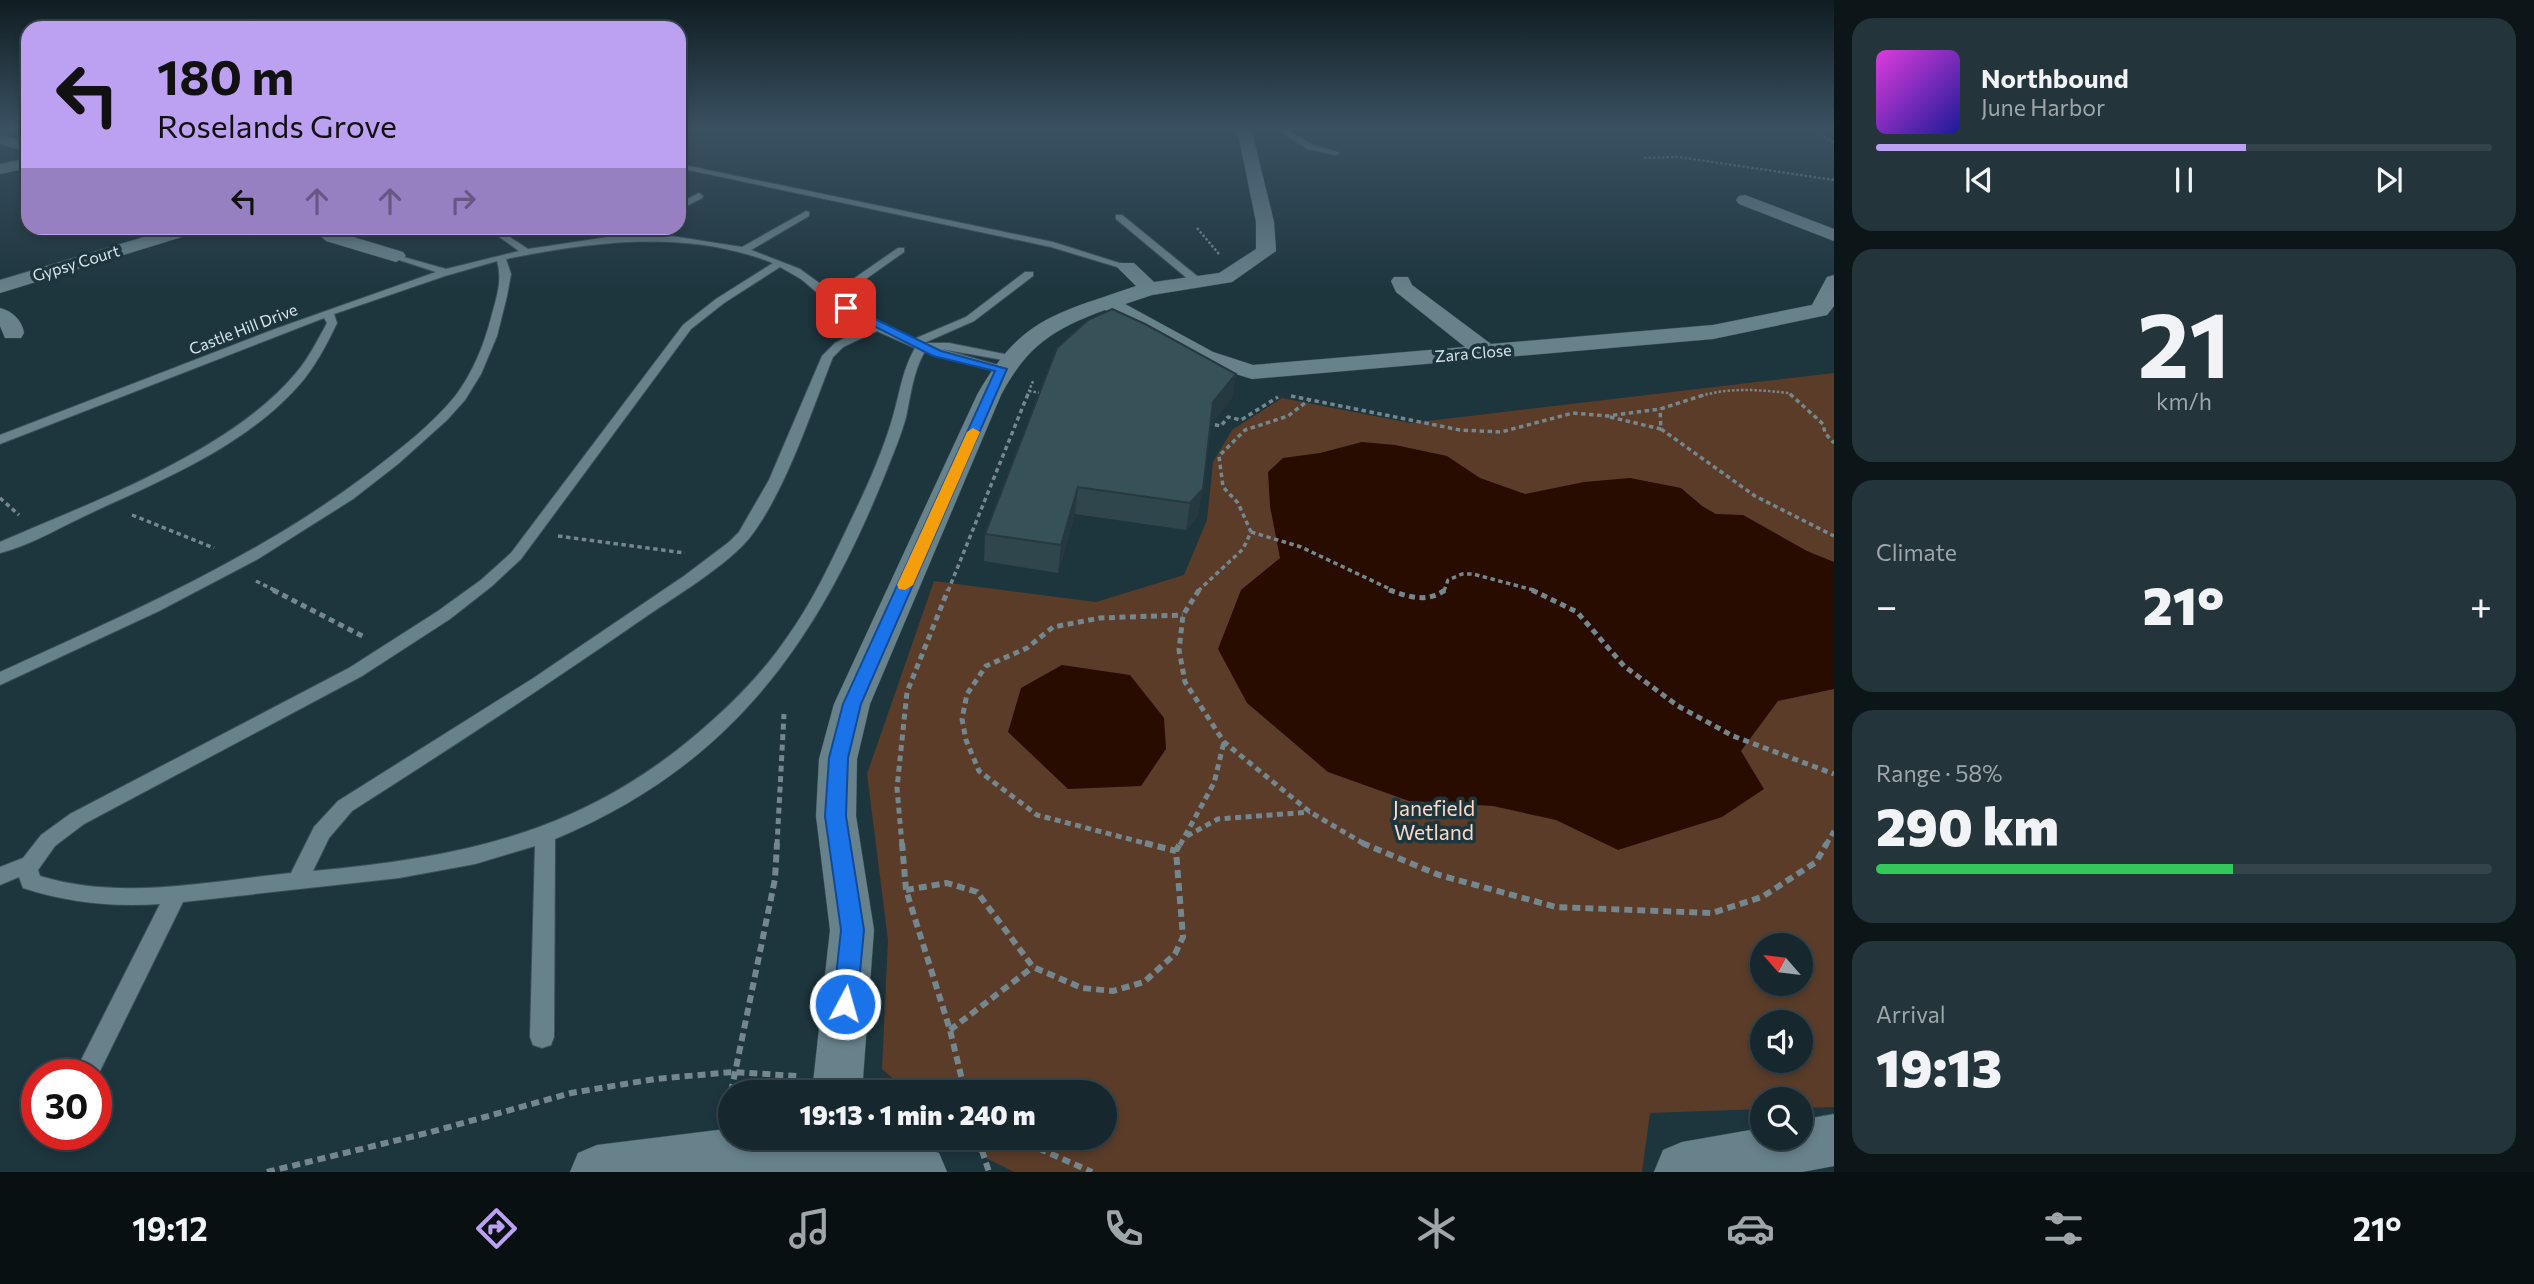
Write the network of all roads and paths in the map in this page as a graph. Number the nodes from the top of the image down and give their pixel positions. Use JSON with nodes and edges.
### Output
{"nodes":[{"id":1,"x":759,"y":183,"type":"edge"},
{"id":2,"x":1256,"y":183,"type":"edge"},
{"id":3,"x":699,"y":196,"type":"dead end"},
{"id":4,"x":1745,"y":200,"type":"dead end"},
{"id":5,"x":686,"y":203,"type":"edge"},
{"id":6,"x":806,"y":214,"type":"dead end"},
{"id":7,"x":1119,"y":217,"type":"dead end"},
{"id":8,"x":1197,"y":228,"type":"dead end"},
{"id":9,"x":169,"y":235,"type":"edge"},
{"id":10,"x":330,"y":235,"type":"edge"},
{"id":11,"x":501,"y":235,"type":"edge"},
{"id":12,"x":628,"y":235,"type":"edge"},
{"id":13,"x":664,"y":235,"type":"edge"},
{"id":14,"x":1834,"y":235,"type":"edge"},
{"id":15,"x":743,"y":250,"type":"junction"},
{"id":16,"x":901,"y":250,"type":"dead end"},
{"id":17,"x":527,"y":253,"type":"junction"},
{"id":18,"x":396,"y":256,"type":"joint"},
{"id":19,"x":501,"y":259,"type":"junction"},
{"id":20,"x":780,"y":263,"type":"junction"},
{"id":21,"x":1235,"y":272,"type":"junction"},
{"id":22,"x":448,"y":273,"type":"junction"},
{"id":23,"x":1029,"y":274,"type":"dead end"},
{"id":24,"x":1150,"y":280,"type":"junction"},
{"id":25,"x":1401,"y":281,"type":"dead end"},
{"id":26,"x":1834,"y":281,"type":"edge"},
{"id":27,"x":1198,"y":282,"type":"junction"},
{"id":28,"x":0,"y":287,"type":"edge"},
{"id":29,"x":831,"y":299,"type":"junction"},
{"id":30,"x":1109,"y":304,"type":"junction"},
{"id":31,"x":328,"y":313,"type":"junction"},
{"id":32,"x":0,"y":314,"type":"edge"},
{"id":33,"x":878,"y":326,"type":"junction"},
{"id":34,"x":13,"y":333,"type":"dead end"},
{"id":35,"x":918,"y":344,"type":"junction"},
{"id":36,"x":1486,"y":352,"type":"junction"},
{"id":37,"x":1016,"y":366,"type":"junction"},
{"id":38,"x":1276,"y":390,"type":"dead end"},
{"id":39,"x":1029,"y":391,"type":"junction"},
{"id":40,"x":1046,"y":394,"type":"edge"},
{"id":41,"x":1282,"y":394,"type":"junction"},
{"id":42,"x":1308,"y":400,"type":"junction"},
{"id":43,"x":1660,"y":409,"type":"junction"},
{"id":44,"x":1606,"y":416,"type":"junction"},
{"id":45,"x":1199,"y":422,"type":"edge"},
{"id":46,"x":1661,"y":429,"type":"junction"},
{"id":47,"x":0,"y":440,"type":"edge"},
{"id":48,"x":1834,"y":443,"type":"edge"},
{"id":49,"x":90,"y":508,"type":"junction"},
{"id":50,"x":1251,"y":532,"type":"junction"},
{"id":51,"x":534,"y":534,"type":"junction"},
{"id":52,"x":1834,"y":536,"type":"edge"},
{"id":53,"x":0,"y":548,"type":"edge"},
{"id":54,"x":252,"y":558,"type":"junction"},
{"id":55,"x":716,"y":561,"type":"junction"},
{"id":56,"x":234,"y":568,"type":"junction"},
{"id":57,"x":1183,"y":615,"type":"junction"},
{"id":58,"x":392,"y":650,"type":"junction"},
{"id":59,"x":0,"y":680,"type":"edge"},
{"id":60,"x":784,"y":714,"type":"dead end"},
{"id":61,"x":1224,"y":742,"type":"junction"},
{"id":62,"x":1833,"y":774,"type":"edge"},
{"id":63,"x":1310,"y":812,"type":"junction"},
{"id":64,"x":1834,"y":831,"type":"edge"},
{"id":65,"x":545,"y":834,"type":"junction"},
{"id":66,"x":1186,"y":836,"type":"junction"},
{"id":67,"x":1177,"y":851,"type":"junction"},
{"id":68,"x":30,"y":864,"type":"junction"},
{"id":69,"x":0,"y":876,"type":"edge"},
{"id":70,"x":298,"y":881,"type":"junction"},
{"id":71,"x":906,"y":890,"type":"junction"},
{"id":72,"x":177,"y":892,"type":"junction"},
{"id":73,"x":1033,"y":967,"type":"junction"},
{"id":74,"x":950,"y":1030,"type":"junction"},
{"id":75,"x":542,"y":1037,"type":"dead end"},
{"id":76,"x":94,"y":1059,"type":"edge"},
{"id":77,"x":733,"y":1072,"type":"junction"},
{"id":78,"x":732,"y":1080,"type":"edge"},
{"id":79,"x":798,"y":1080,"type":"edge"},
{"id":80,"x":838,"y":1080,"type":"edge"},
{"id":81,"x":962,"y":1080,"type":"edge"},
{"id":82,"x":1834,"y":1140,"type":"edge"},
{"id":83,"x":780,"y":1150,"type":"edge"},
{"id":84,"x":850,"y":1150,"type":"edge"},
{"id":85,"x":982,"y":1150,"type":"edge"},
{"id":86,"x":1042,"y":1150,"type":"edge"},
{"id":87,"x":267,"y":1172,"type":"edge"},
{"id":88,"x":597,"y":1172,"type":"edge"},
{"id":89,"x":920,"y":1172,"type":"edge"},
{"id":90,"x":989,"y":1172,"type":"edge"},
{"id":91,"x":1092,"y":1172,"type":"edge"},
{"id":92,"x":1681,"y":1172,"type":"edge"}],
"edges":[{"from":1,"to":24,"type":"lane"},
{"from":2,"to":21,"type":"street"},
{"from":3,"to":5,"type":"lane"},
{"from":4,"to":14,"type":"street"},
{"from":6,"to":15,"type":"lane"},
{"from":7,"to":27,"type":"lane"},
{"from":8,"to":21,"type":"path"},
{"from":9,"to":28,"type":"street","name":"Gypsy Court"},
{"from":10,"to":18,"type":"street"},
{"from":11,"to":17,"type":"lane"},
{"from":12,"to":17,"type":"lane","name":"Castle Hill Drive"},
{"from":13,"to":15,"type":"lane","name":"Castle Hill Drive"},
{"from":15,"to":20,"type":"lane","name":"Castle Hill Drive"},
{"from":16,"to":29,"type":"lane"},
{"from":17,"to":19,"type":"lane","name":"Castle Hill Drive"},
{"from":18,"to":22,"type":"lane"},
{"from":19,"to":22,"type":"lane","name":"Castle Hill Drive"},
{"from":19,"to":54,"type":"lane"},
{"from":20,"to":29,"type":"lane","name":"Castle Hill Drive"},
{"from":20,"to":51,"type":"lane"},
{"from":21,"to":27,"type":"street"},
{"from":22,"to":31,"type":"lane","name":"Castle Hill Drive"},
{"from":23,"to":35,"type":"lane"},
{"from":24,"to":27,"type":"street"},
{"from":24,"to":30,"type":"street"},
{"from":25,"to":36,"type":"street"},
{"from":26,"to":36,"type":"street","name":"Zara Close"},
{"from":29,"to":33,"type":"lane","name":"Castle Hill Drive"},
{"from":30,"to":36,"type":"street","name":"Zara Close"},
{"from":30,"to":37,"type":"street"},
{"from":31,"to":47,"type":"lane","name":"Castle Hill Drive"},
{"from":31,"to":49,"type":"lane"},
{"from":32,"to":34,"type":"street"},
{"from":33,"to":35,"type":"lane","name":"Castle Hill Drive"},
{"from":33,"to":55,"type":"lane"},
{"from":35,"to":37,"type":"lane","name":"Castle Hill Drive"},
{"from":35,"to":65,"type":"lane"},
{"from":37,"to":39,"type":"path"},
{"from":37,"to":80,"type":"street"},
{"from":38,"to":41,"type":"path"},
{"from":39,"to":40,"type":"path"},
{"from":39,"to":71,"type":"path"},
{"from":41,"to":42,"type":"path"},
{"from":41,"to":45,"type":"path"},
{"from":42,"to":44,"type":"path"},
{"from":42,"to":50,"type":"path"},
{"from":43,"to":44,"type":"path"},
{"from":43,"to":46,"type":"path"},
{"from":43,"to":48,"type":"path"},
{"from":44,"to":46,"type":"path"},
{"from":46,"to":52,"type":"path"},
{"from":49,"to":53,"type":"lane"},
{"from":49,"to":54,"type":"path"},
{"from":50,"to":57,"type":"path"},
{"from":50,"to":62,"type":"path"},
{"from":51,"to":55,"type":"path"},
{"from":51,"to":58,"type":"lane"},
{"from":54,"to":56,"type":"lane"},
{"from":55,"to":70,"type":"lane"},
{"from":56,"to":58,"type":"path"},
{"from":56,"to":59,"type":"lane"},
{"from":57,"to":61,"type":"path"},
{"from":57,"to":67,"type":"path"},
{"from":58,"to":68,"type":"lane"},
{"from":60,"to":77,"type":"path"},
{"from":61,"to":63,"type":"path"},
{"from":61,"to":66,"type":"path"},
{"from":63,"to":64,"type":"path"},
{"from":63,"to":66,"type":"path"},
{"from":65,"to":70,"type":"lane"},
{"from":65,"to":75,"type":"lane"},
{"from":66,"to":67,"type":"path"},
{"from":67,"to":73,"type":"path"},
{"from":68,"to":69,"type":"lane"},
{"from":68,"to":72,"type":"lane"},
{"from":70,"to":72,"type":"lane"},
{"from":71,"to":73,"type":"path"},
{"from":71,"to":74,"type":"path"},
{"from":72,"to":76,"type":"lane"},
{"from":73,"to":74,"type":"path"},
{"from":74,"to":81,"type":"path"},
{"from":77,"to":78,"type":"path"},
{"from":77,"to":79,"type":"path"},
{"from":77,"to":87,"type":"path"},
{"from":82,"to":92,"type":"street"},
{"from":83,"to":88,"type":"street"},
{"from":84,"to":89,"type":"street"},
{"from":85,"to":90,"type":"path"},
{"from":86,"to":91,"type":"path"}]}
